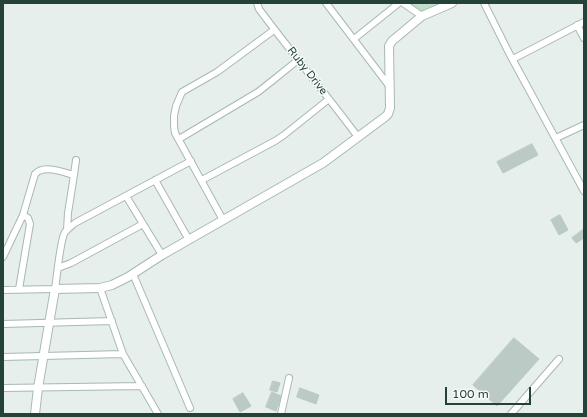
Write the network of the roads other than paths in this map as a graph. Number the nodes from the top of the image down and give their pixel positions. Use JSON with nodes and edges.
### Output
{"nodes":[{"id":1,"x":257,"y":3,"type":"edge"},
{"id":2,"x":326,"y":3,"type":"edge"},
{"id":3,"x":399,"y":3,"type":"edge"},
{"id":4,"x":403,"y":3,"type":"edge"},
{"id":5,"x":452,"y":3,"type":"edge"},
{"id":6,"x":484,"y":3,"type":"edge"},
{"id":7,"x":422,"y":16,"type":"junction"},
{"id":8,"x":584,"y":22,"type":"edge"},
{"id":9,"x":577,"y":26,"type":"junction"},
{"id":10,"x":274,"y":30,"type":"junction"},
{"id":11,"x":584,"y":38,"type":"edge"},
{"id":12,"x":354,"y":39,"type":"junction"},
{"id":13,"x":513,"y":59,"type":"junction"},
{"id":14,"x":298,"y":60,"type":"junction"},
{"id":15,"x":390,"y":86,"type":"junction"},
{"id":16,"x":329,"y":99,"type":"junction"},
{"id":17,"x":584,"y":125,"type":"edge"},
{"id":18,"x":358,"y":138,"type":"junction"},
{"id":19,"x":556,"y":138,"type":"junction"},
{"id":20,"x":179,"y":140,"type":"junction"},
{"id":21,"x":76,"y":160,"type":"dead end"},
{"id":22,"x":190,"y":161,"type":"junction"},
{"id":23,"x":74,"y":175,"type":"junction"},
{"id":24,"x":155,"y":180,"type":"junction"},
{"id":25,"x":202,"y":180,"type":"junction"},
{"id":26,"x":584,"y":191,"type":"edge"},
{"id":27,"x":126,"y":196,"type":"junction"},
{"id":28,"x":23,"y":215,"type":"junction"},
{"id":29,"x":223,"y":220,"type":"junction"},
{"id":30,"x":143,"y":224,"type":"junction"},
{"id":31,"x":66,"y":230,"type":"junction"},
{"id":32,"x":189,"y":240,"type":"junction"},
{"id":33,"x":162,"y":255,"type":"junction"},
{"id":34,"x":3,"y":257,"type":"edge"},
{"id":35,"x":58,"y":268,"type":"junction"},
{"id":36,"x":133,"y":274,"type":"junction"},
{"id":37,"x":100,"y":288,"type":"junction"},
{"id":38,"x":55,"y":289,"type":"junction"},
{"id":39,"x":3,"y":290,"type":"edge"},
{"id":40,"x":19,"y":290,"type":"junction"},
{"id":41,"x":112,"y":322,"type":"junction"},
{"id":42,"x":48,"y":323,"type":"junction"},
{"id":43,"x":3,"y":324,"type":"edge"},
{"id":44,"x":123,"y":354,"type":"junction"},
{"id":45,"x":43,"y":356,"type":"junction"},
{"id":46,"x":3,"y":357,"type":"edge"},
{"id":47,"x":559,"y":358,"type":"dead end"},
{"id":48,"x":289,"y":378,"type":"dead end"},
{"id":49,"x":142,"y":386,"type":"junction"},
{"id":50,"x":3,"y":388,"type":"edge"},
{"id":51,"x":38,"y":388,"type":"junction"},
{"id":52,"x":190,"y":408,"type":"dead end"},
{"id":53,"x":35,"y":414,"type":"edge"},
{"id":54,"x":158,"y":414,"type":"edge"},
{"id":55,"x":281,"y":414,"type":"edge"},
{"id":56,"x":511,"y":414,"type":"edge"}],
"edges":[{"from":1,"to":10,"type":"street","name":"Ruby Drive"},
{"from":2,"to":12,"type":"street"},
{"from":3,"to":12,"type":"street"},
{"from":4,"to":7,"type":"street"},
{"from":5,"to":7,"type":"street"},
{"from":6,"to":13,"type":"street"},
{"from":7,"to":15,"type":"street"},
{"from":8,"to":9,"type":"street"},
{"from":9,"to":11,"type":"street"},
{"from":9,"to":13,"type":"street"},
{"from":10,"to":14,"type":"street","name":"Ruby Drive"},
{"from":10,"to":20,"type":"street"},
{"from":12,"to":15,"type":"street"},
{"from":13,"to":19,"type":"street"},
{"from":14,"to":16,"type":"street","name":"Ruby Drive"},
{"from":14,"to":20,"type":"street"},
{"from":15,"to":18,"type":"street"},
{"from":16,"to":18,"type":"street","name":"Ruby Drive"},
{"from":16,"to":25,"type":"street"},
{"from":17,"to":19,"type":"street"},
{"from":18,"to":29,"type":"street"},
{"from":19,"to":26,"type":"street"},
{"from":20,"to":22,"type":"street"},
{"from":21,"to":23,"type":"street"},
{"from":22,"to":24,"type":"street"},
{"from":22,"to":25,"type":"street"},
{"from":23,"to":28,"type":"street"},
{"from":23,"to":31,"type":"street"},
{"from":24,"to":27,"type":"street"},
{"from":24,"to":32,"type":"street"},
{"from":25,"to":29,"type":"street"},
{"from":27,"to":30,"type":"street"},
{"from":27,"to":31,"type":"street"},
{"from":28,"to":34,"type":"street"},
{"from":28,"to":40,"type":"street"},
{"from":29,"to":32,"type":"street"},
{"from":30,"to":33,"type":"street"},
{"from":30,"to":35,"type":"street"},
{"from":31,"to":35,"type":"street"},
{"from":32,"to":33,"type":"street"},
{"from":33,"to":36,"type":"street"},
{"from":35,"to":38,"type":"street"},
{"from":36,"to":37,"type":"street"},
{"from":36,"to":52,"type":"street"},
{"from":37,"to":38,"type":"street"},
{"from":37,"to":41,"type":"street"},
{"from":38,"to":40,"type":"street"},
{"from":38,"to":42,"type":"street"},
{"from":39,"to":40,"type":"street"},
{"from":41,"to":42,"type":"street"},
{"from":41,"to":44,"type":"street"},
{"from":42,"to":43,"type":"street"},
{"from":42,"to":45,"type":"street"},
{"from":44,"to":45,"type":"street"},
{"from":44,"to":49,"type":"street"},
{"from":45,"to":46,"type":"street"},
{"from":45,"to":51,"type":"street"},
{"from":47,"to":56,"type":"street"},
{"from":48,"to":55,"type":"street"},
{"from":49,"to":51,"type":"street"},
{"from":49,"to":54,"type":"street"},
{"from":50,"to":51,"type":"street"},
{"from":51,"to":53,"type":"street"}]}
